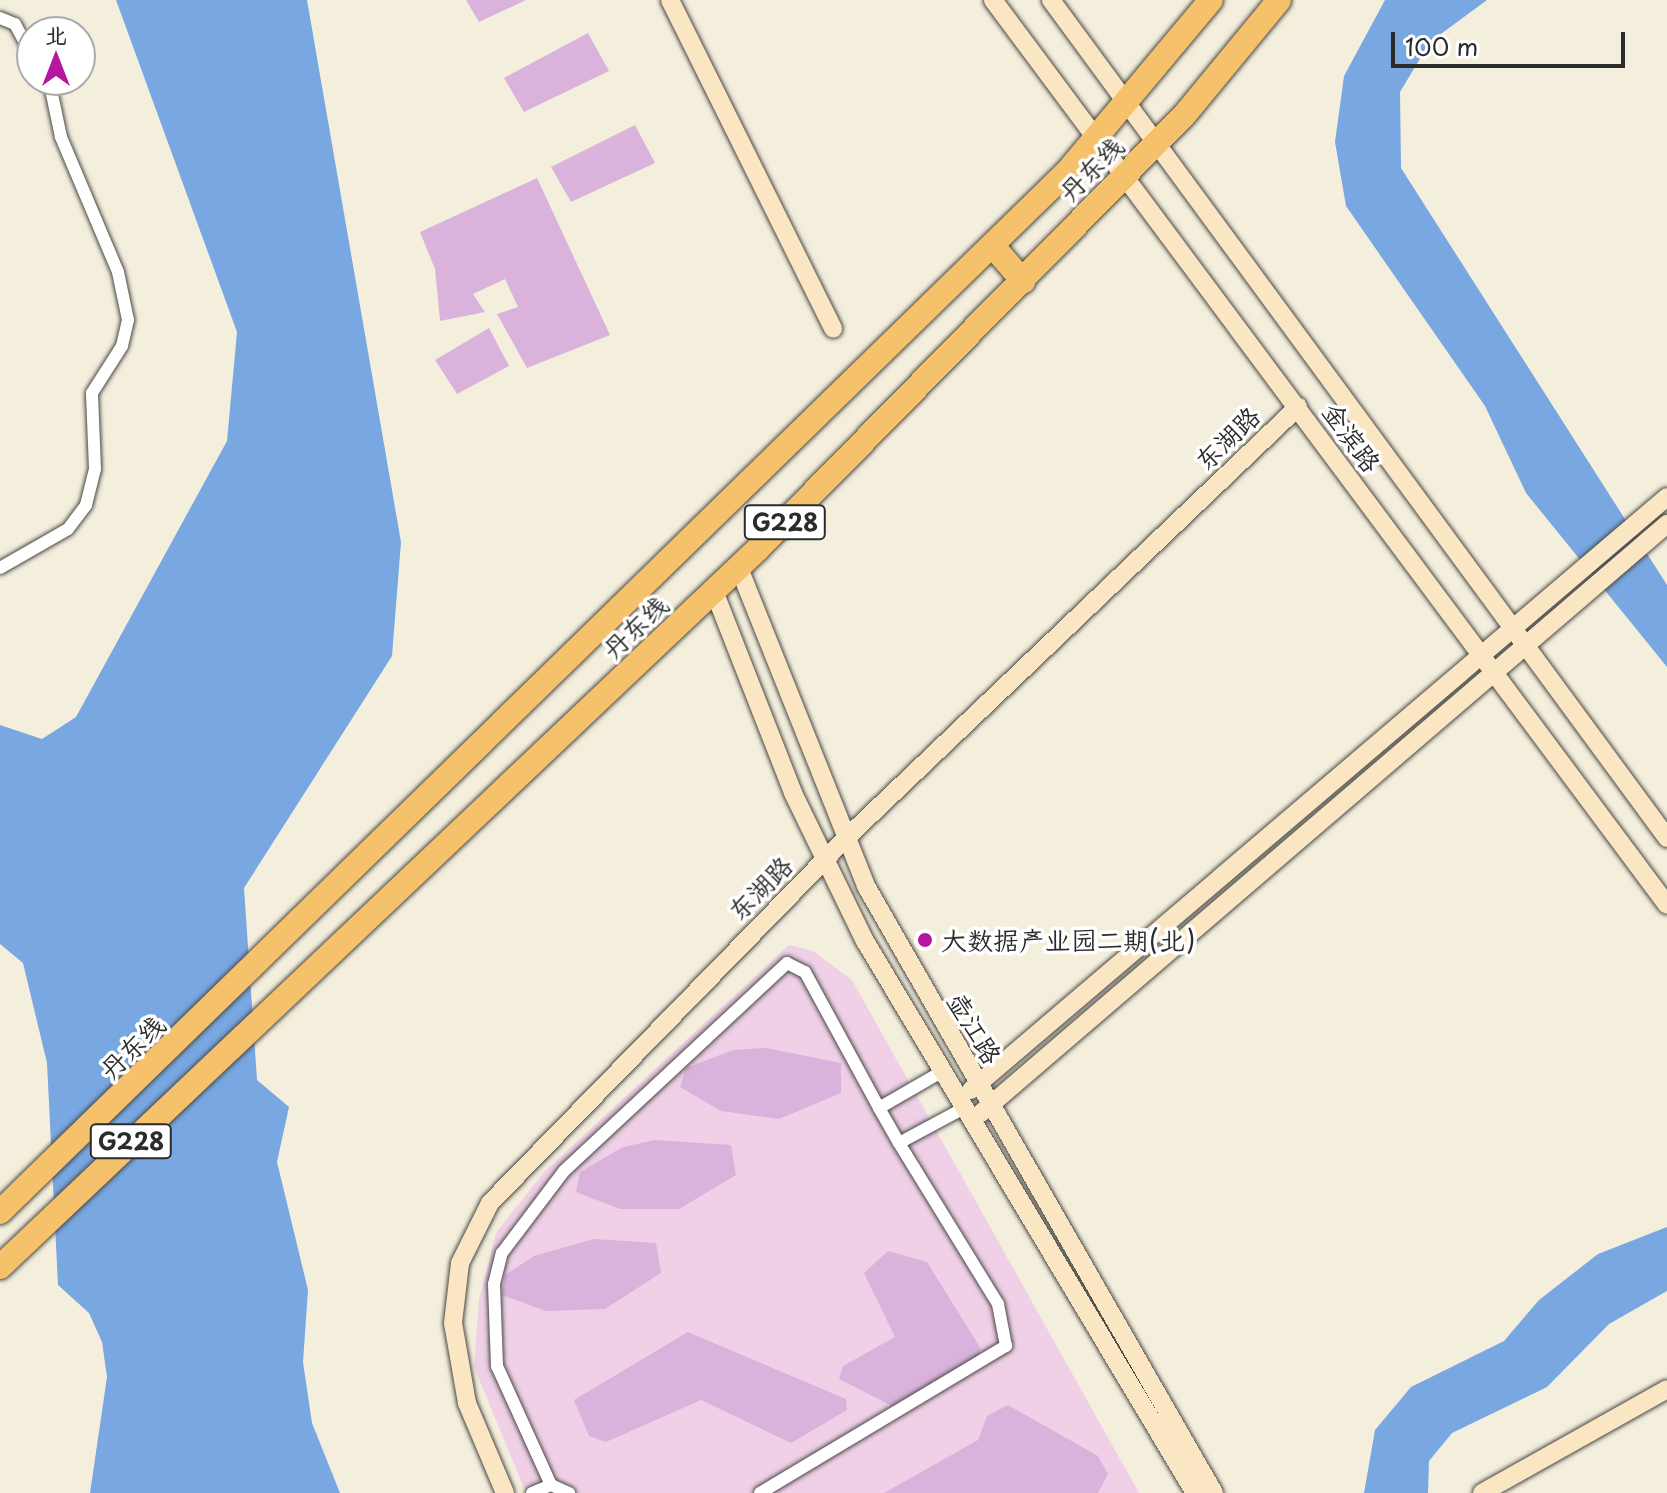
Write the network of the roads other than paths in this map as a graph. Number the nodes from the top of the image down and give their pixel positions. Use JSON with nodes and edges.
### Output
{"nodes":[{"id":1,"x":670,"y":0,"type":"edge"},
{"id":2,"x":993,"y":0,"type":"edge"},
{"id":3,"x":1051,"y":0,"type":"edge"},
{"id":4,"x":1211,"y":0,"type":"edge"},
{"id":5,"x":1279,"y":0,"type":"edge"},
{"id":6,"x":52,"y":96,"type":"edge"},
{"id":7,"x":1131,"y":102,"type":"junction"},
{"id":8,"x":1099,"y":139,"type":"junction"},
{"id":9,"x":1159,"y":141,"type":"junction"},
{"id":10,"x":1123,"y":174,"type":"junction"},
{"id":11,"x":992,"y":245,"type":"junction"},
{"id":12,"x":1023,"y":281,"type":"junction"},
{"id":13,"x":833,"y":329,"type":"dead end"},
{"id":14,"x":1298,"y":407,"type":"junction"},
{"id":15,"x":1665,"y":499,"type":"edge"},
{"id":16,"x":1667,"y":524,"type":"edge"},
{"id":17,"x":0,"y":568,"type":"edge"},
{"id":18,"x":739,"y":568,"type":"junction"},
{"id":19,"x":714,"y":591,"type":"junction"},
{"id":20,"x":1513,"y":629,"type":"junction"},
{"id":21,"x":1529,"y":650,"type":"junction"},
{"id":22,"x":1481,"y":656,"type":"junction"},
{"id":23,"x":1495,"y":675,"type":"junction"},
{"id":24,"x":1667,"y":838,"type":"edge"},
{"id":25,"x":843,"y":841,"type":"junction"},
{"id":26,"x":823,"y":861,"type":"junction"},
{"id":27,"x":1667,"y":905,"type":"edge"},
{"id":28,"x":943,"y":1071,"type":"junction"},
{"id":29,"x":978,"y":1084,"type":"junction"},
{"id":30,"x":992,"y":1107,"type":"junction"},
{"id":31,"x":879,"y":1108,"type":"junction"},
{"id":32,"x":965,"y":1109,"type":"junction"},
{"id":33,"x":899,"y":1143,"type":"junction"},
{"id":34,"x":0,"y":1212,"type":"edge"},
{"id":35,"x":0,"y":1267,"type":"edge"},
{"id":36,"x":1667,"y":1389,"type":"edge"},
{"id":37,"x":551,"y":1485,"type":"junction"},
{"id":38,"x":1485,"y":1492,"type":"edge"},
{"id":39,"x":505,"y":1493,"type":"edge"},
{"id":40,"x":532,"y":1493,"type":"edge"},
{"id":41,"x":569,"y":1493,"type":"edge"},
{"id":42,"x":760,"y":1493,"type":"edge"},
{"id":43,"x":1195,"y":1493,"type":"edge"},
{"id":44,"x":1214,"y":1493,"type":"edge"}],
"edges":[{"from":1,"to":13,"type":"main road"},
{"from":2,"to":8,"type":"main road","name":"金滨路"},
{"from":3,"to":7,"type":"main road","name":"金滨路"},
{"from":4,"to":7,"type":"highway","name":"丹东线","number":"G228"},
{"from":5,"to":9,"type":"highway","name":"丹东线","number":"G228"},
{"from":6,"to":17,"type":"street"},
{"from":7,"to":8,"type":"highway","name":"丹东线","number":"G228"},
{"from":7,"to":9,"type":"main road","name":"金滨路"},
{"from":8,"to":10,"type":"main road","name":"金滨路"},
{"from":8,"to":11,"type":"highway","name":"丹东线","number":"G228"},
{"from":9,"to":10,"type":"highway","name":"丹东线","number":"G228"},
{"from":9,"to":20,"type":"main road","name":"金滨路"},
{"from":10,"to":12,"type":"highway","name":"丹东线","number":"G228"},
{"from":10,"to":14,"type":"main road","name":"金滨路"},
{"from":11,"to":12,"type":"highway"},
{"from":11,"to":34,"type":"highway","name":"丹东线","number":"G228"},
{"from":12,"to":18,"type":"highway","name":"丹东线","number":"G228"},
{"from":14,"to":22,"type":"main road","name":"金滨路"},
{"from":14,"to":25,"type":"main road","name":"东湖路"},
{"from":15,"to":20,"type":"main road"},
{"from":16,"to":21,"type":"main road"},
{"from":18,"to":19,"type":"highway","name":"丹东线","number":"G228"},
{"from":18,"to":25,"type":"main road","name":"壶江路"},
{"from":19,"to":26,"type":"main road","name":"壶江路"},
{"from":19,"to":35,"type":"highway","name":"丹东线","number":"G228"},
{"from":20,"to":21,"type":"main road","name":"金滨路"},
{"from":20,"to":22,"type":"main road"},
{"from":21,"to":23,"type":"main road"},
{"from":21,"to":24,"type":"main road","name":"金滨路"},
{"from":22,"to":23,"type":"main road","name":"金滨路"},
{"from":22,"to":29,"type":"main road"},
{"from":23,"to":27,"type":"main road","name":"金滨路"},
{"from":23,"to":30,"type":"main road"},
{"from":25,"to":26,"type":"main road","name":"东湖路"},
{"from":25,"to":29,"type":"main road","name":"壶江路"},
{"from":26,"to":28,"type":"main road","name":"壶江路"},
{"from":26,"to":39,"type":"main road","name":"东湖路"},
{"from":28,"to":31,"type":"street"},
{"from":28,"to":32,"type":"main road","name":"壶江路"},
{"from":29,"to":30,"type":"main road","name":"壶江路"},
{"from":29,"to":32,"type":"main road"},
{"from":30,"to":32,"type":"main road"},
{"from":30,"to":44,"type":"main road","name":"壶江路"},
{"from":31,"to":33,"type":"street"},
{"from":31,"to":37,"type":"street"},
{"from":32,"to":33,"type":"street"},
{"from":32,"to":43,"type":"main road","name":"壶江路"},
{"from":33,"to":42,"type":"street"},
{"from":36,"to":38,"type":"main road"},
{"from":37,"to":40,"type":"street"},
{"from":37,"to":41,"type":"street"}]}
